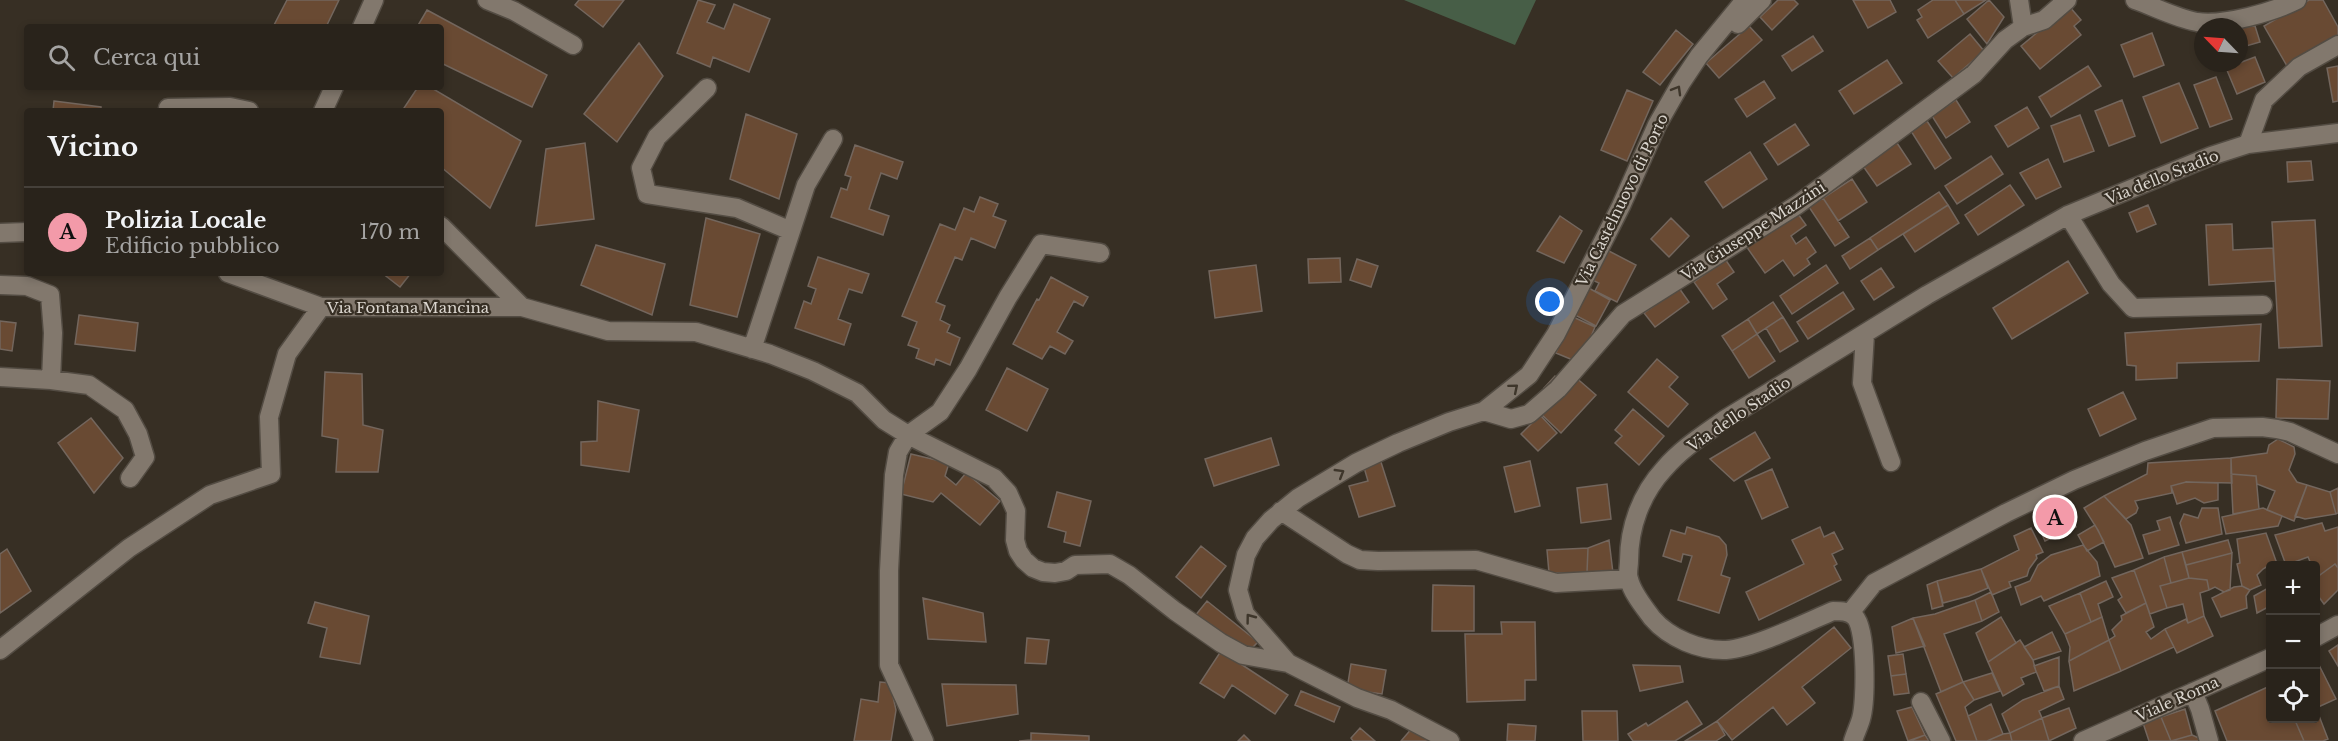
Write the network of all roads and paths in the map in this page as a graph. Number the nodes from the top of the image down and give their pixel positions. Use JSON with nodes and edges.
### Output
{"nodes":[{"id":1,"x":374,"y":0,"type":"edge"},
{"id":2,"x":487,"y":0,"type":"edge"},
{"id":3,"x":1744,"y":0,"type":"edge"},
{"id":4,"x":1762,"y":0,"type":"edge"},
{"id":5,"x":2019,"y":0,"type":"edge"},
{"id":6,"x":2067,"y":0,"type":"edge"},
{"id":7,"x":2135,"y":0,"type":"edge"},
{"id":8,"x":2297,"y":0,"type":"edge"},
{"id":9,"x":363,"y":24,"type":"edge"},
{"id":10,"x":2023,"y":27,"type":"junction"},
{"id":11,"x":573,"y":45,"type":"dead end"},
{"id":12,"x":2338,"y":45,"type":"edge"},
{"id":13,"x":1699,"y":56,"type":"junction"},
{"id":14,"x":706,"y":88,"type":"dead end"},
{"id":15,"x":333,"y":90,"type":"edge"},
{"id":16,"x":168,"y":108,"type":"dead end"},
{"id":17,"x":235,"y":108,"type":"edge"},
{"id":18,"x":324,"y":108,"type":"edge"},
{"id":19,"x":2338,"y":132,"type":"edge"},
{"id":20,"x":833,"y":139,"type":"dead end"},
{"id":21,"x":2248,"y":144,"type":"junction"},
{"id":22,"x":2068,"y":215,"type":"junction"},
{"id":23,"x":444,"y":229,"type":"edge"},
{"id":24,"x":791,"y":231,"type":"junction"},
{"id":25,"x":24,"y":232,"type":"edge"},
{"id":26,"x":0,"y":233,"type":"edge"},
{"id":27,"x":1100,"y":253,"type":"dead end"},
{"id":28,"x":236,"y":276,"type":"edge"},
{"id":29,"x":0,"y":285,"type":"edge"},
{"id":30,"x":2263,"y":304,"type":"dead end"},
{"id":31,"x":321,"y":307,"type":"junction"},
{"id":32,"x":522,"y":308,"type":"junction"},
{"id":33,"x":1865,"y":334,"type":"junction"},
{"id":34,"x":752,"y":349,"type":"junction"},
{"id":35,"x":0,"y":377,"type":"edge"},
{"id":36,"x":51,"y":380,"type":"junction"},
{"id":37,"x":1484,"y":411,"type":"junction"},
{"id":38,"x":908,"y":435,"type":"junction"},
{"id":39,"x":2338,"y":454,"type":"edge"},
{"id":40,"x":1891,"y":462,"type":"dead end"},
{"id":41,"x":130,"y":478,"type":"dead end"},
{"id":42,"x":1281,"y":510,"type":"junction"},
{"id":43,"x":1629,"y":579,"type":"junction"},
{"id":44,"x":1850,"y":613,"type":"junction"},
{"id":45,"x":2338,"y":625,"type":"edge"},
{"id":46,"x":2320,"y":636,"type":"edge"},
{"id":47,"x":0,"y":650,"type":"edge"},
{"id":48,"x":2266,"y":660,"type":"edge"},
{"id":49,"x":1288,"y":663,"type":"junction"},
{"id":50,"x":2193,"y":692,"type":"junction"},
{"id":51,"x":1922,"y":702,"type":"dead end"},
{"id":52,"x":924,"y":741,"type":"edge"},
{"id":53,"x":1450,"y":741,"type":"edge"},
{"id":54,"x":1853,"y":741,"type":"edge"},
{"id":55,"x":1941,"y":741,"type":"edge"},
{"id":56,"x":2083,"y":741,"type":"edge"},
{"id":57,"x":2209,"y":741,"type":"edge"}],
"edges":[{"from":1,"to":9,"type":"street"},
{"from":2,"to":11,"type":"street"},
{"from":3,"to":13,"type":"street","name":"Via Castelnuovo di Porto"},
{"from":4,"to":13,"type":"street"},
{"from":5,"to":10,"type":"street"},
{"from":6,"to":10,"type":"street","name":"Via Giuseppe Mazzini"},
{"from":7,"to":8,"type":"street"},
{"from":10,"to":37,"type":"street","name":"Via Giuseppe Mazzini"},
{"from":12,"to":21,"type":"street"},
{"from":37,"to":13,"type":"street","name":"Via Castelnuovo di Porto","one_way":true},
{"from":14,"to":24,"type":"street"},
{"from":15,"to":18,"type":"street"},
{"from":16,"to":17,"type":"street"},
{"from":19,"to":21,"type":"street","name":"Via dello Stadio"},
{"from":20,"to":24,"type":"street"},
{"from":21,"to":22,"type":"street","name":"Via dello Stadio"},
{"from":22,"to":30,"type":"street"},
{"from":22,"to":33,"type":"street","name":"Via dello Stadio"},
{"from":23,"to":32,"type":"street","name":"Via Fontana Mancina"},
{"from":24,"to":34,"type":"street"},
{"from":25,"to":26,"type":"street"},
{"from":27,"to":38,"type":"street"},
{"from":28,"to":31,"type":"street","name":"Via Fontana Mancina"},
{"from":29,"to":36,"type":"street"},
{"from":31,"to":32,"type":"street","name":"Via Fontana Mancina"},
{"from":31,"to":47,"type":"street"},
{"from":32,"to":34,"type":"street","name":"Via Fontana Mancina"},
{"from":33,"to":40,"type":"street"},
{"from":33,"to":43,"type":"street","name":"Via dello Stadio"},
{"from":34,"to":38,"type":"street","name":"Via Fontana Mancina"},
{"from":35,"to":36,"type":"street"},
{"from":36,"to":41,"type":"street"},
{"from":42,"to":37,"type":"street","name":"Via Castelnuovo di Porto","one_way":true},
{"from":38,"to":49,"type":"street","name":"Via Fontana Mancina"},
{"from":38,"to":52,"type":"street"},
{"from":39,"to":44,"type":"street"},
{"from":42,"to":43,"type":"street"},
{"from":49,"to":42,"type":"street","name":"Via Castelnuovo di Porto","one_way":true},
{"from":43,"to":44,"type":"street","name":"Via dello Stadio"},
{"from":44,"to":54,"type":"street"},
{"from":45,"to":46,"type":"street"},
{"from":48,"to":50,"type":"street","name":"Viale Roma"},
{"from":49,"to":53,"type":"street","name":"Via Castelnuovo di Porto"},
{"from":50,"to":56,"type":"street","name":"Viale Roma"},
{"from":50,"to":57,"type":"street"},
{"from":51,"to":55,"type":"street"}]}
